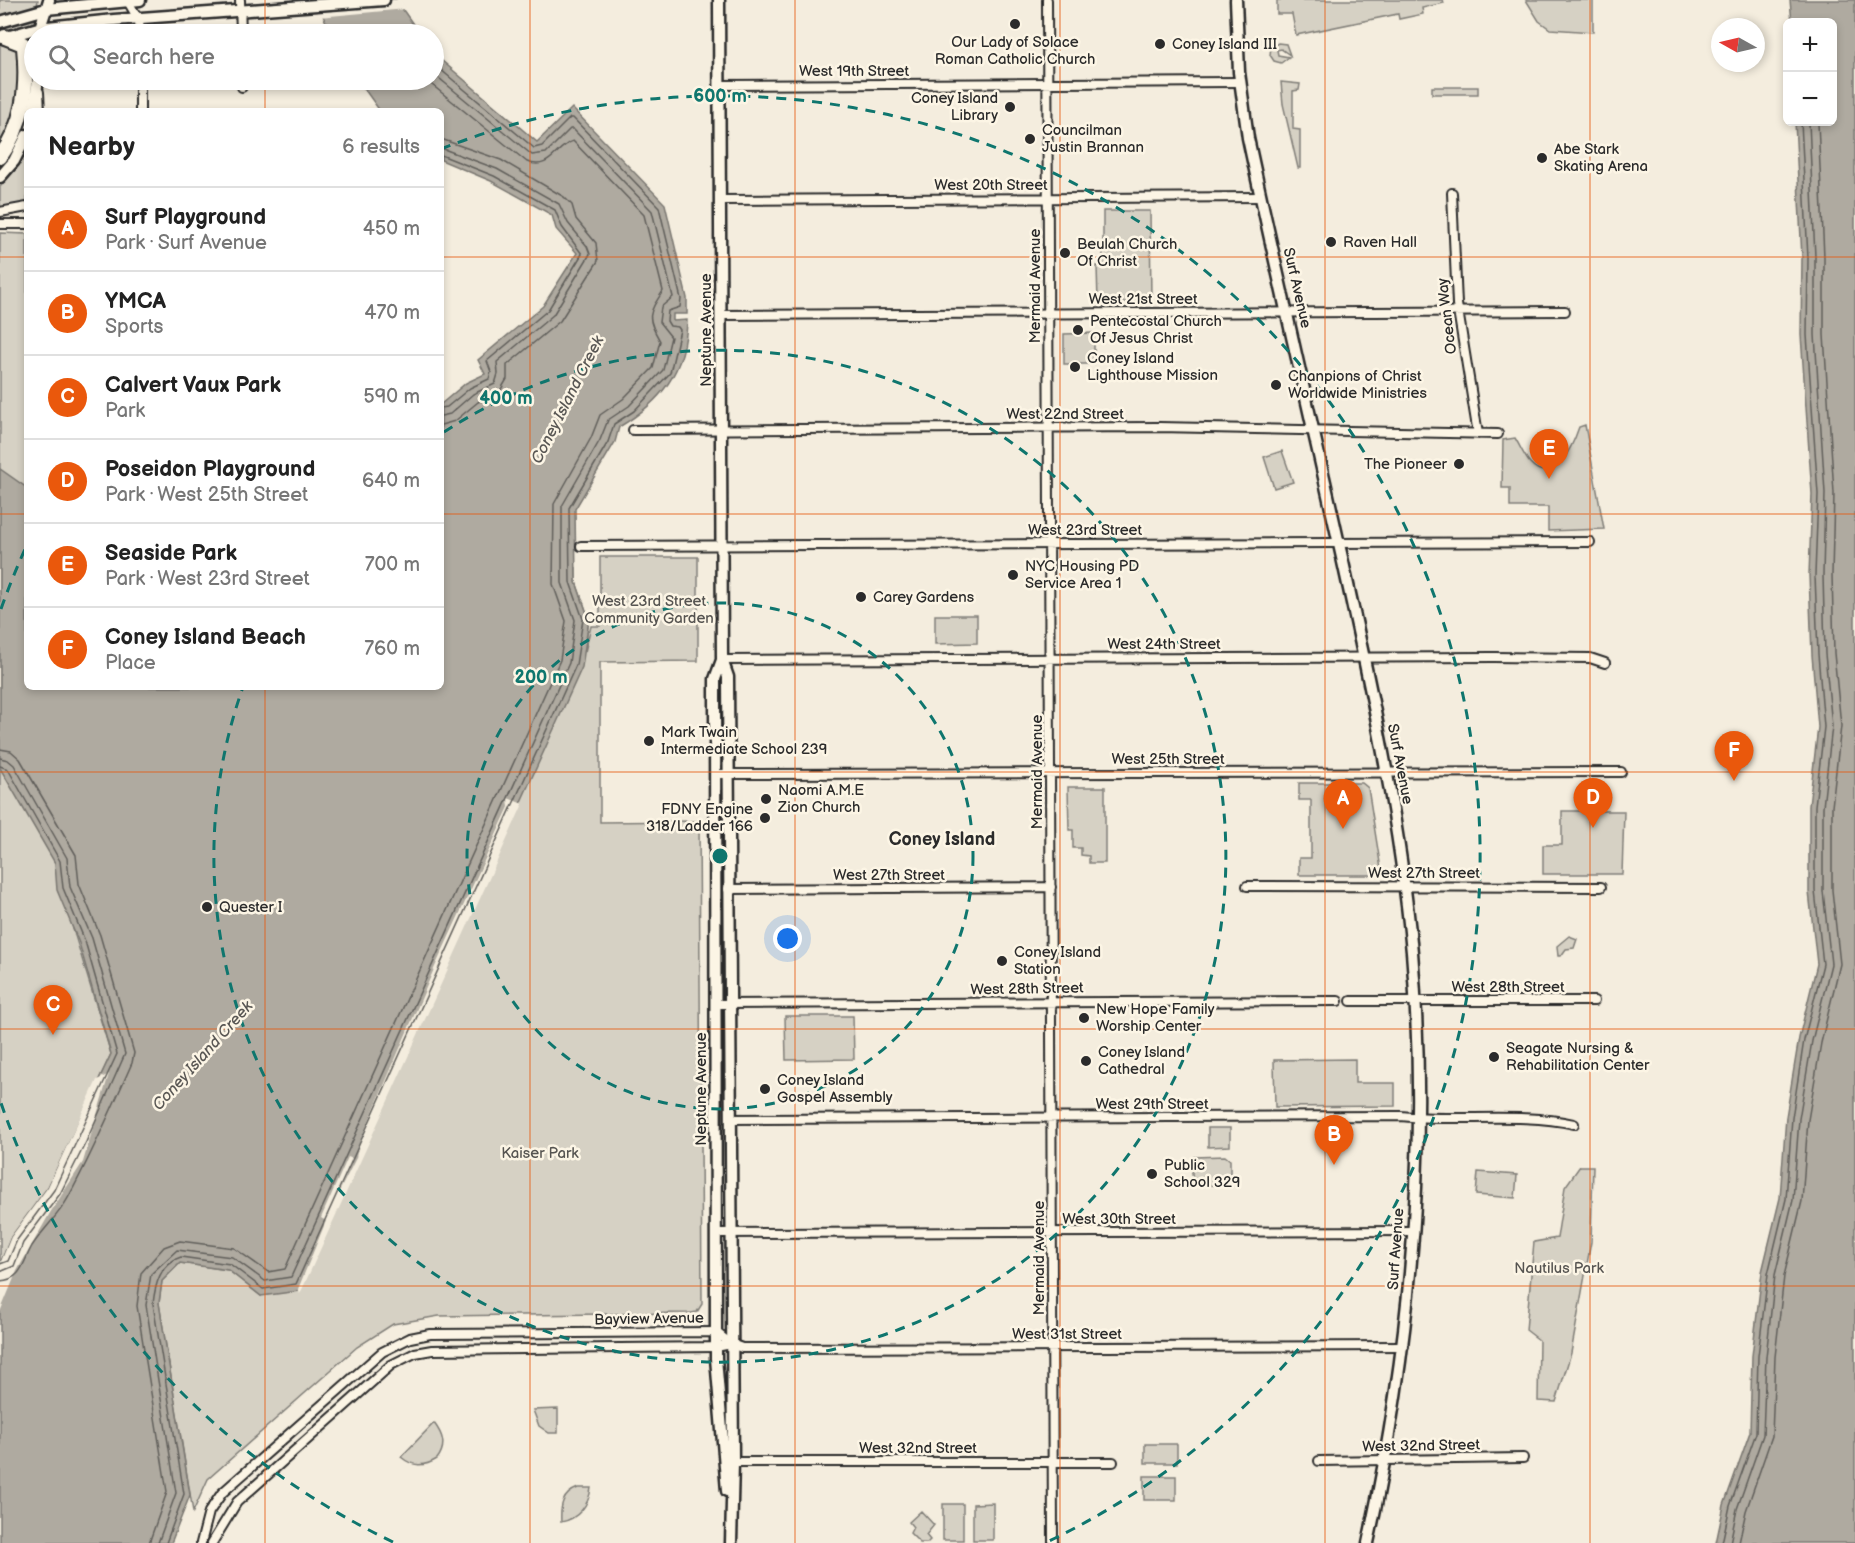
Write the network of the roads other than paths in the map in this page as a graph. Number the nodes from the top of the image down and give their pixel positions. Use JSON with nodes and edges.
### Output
{"nodes":[{"id":1,"x":140,"y":0,"type":"edge"},
{"id":2,"x":240,"y":0,"type":"edge"},
{"id":3,"x":384,"y":0,"type":"edge"},
{"id":4,"x":719,"y":0,"type":"edge"},
{"id":5,"x":1047,"y":0,"type":"edge"},
{"id":6,"x":1236,"y":0,"type":"edge"},
{"id":7,"x":127,"y":1,"type":"edge"},
{"id":8,"x":47,"y":5,"type":"edge"},
{"id":9,"x":241,"y":12,"type":"junction"},
{"id":10,"x":139,"y":20,"type":"junction"},
{"id":11,"x":2,"y":21,"type":"edge"},
{"id":12,"x":40,"y":24,"type":"edge"},
{"id":13,"x":86,"y":24,"type":"edge"},
{"id":14,"x":139,"y":24,"type":"edge"},
{"id":15,"x":241,"y":24,"type":"edge"},
{"id":16,"x":24,"y":34,"type":"edge"},
{"id":17,"x":3,"y":38,"type":"edge"},
{"id":18,"x":24,"y":48,"type":"edge"},
{"id":19,"x":1240,"y":82,"type":"junction"},
{"id":20,"x":1047,"y":84,"type":"junction"},
{"id":21,"x":720,"y":85,"type":"junction"},
{"id":22,"x":25,"y":90,"type":"edge"},
{"id":23,"x":36,"y":90,"type":"edge"},
{"id":24,"x":39,"y":90,"type":"edge"},
{"id":25,"x":140,"y":90,"type":"edge"},
{"id":26,"x":34,"y":108,"type":"edge"},
{"id":27,"x":40,"y":108,"type":"edge"},
{"id":28,"x":140,"y":108,"type":"edge"},
{"id":29,"x":24,"y":141,"type":"edge"},
{"id":30,"x":0,"y":157,"type":"edge"},
{"id":31,"x":0,"y":177,"type":"edge"},
{"id":32,"x":1452,"y":193,"type":"dead end"},
{"id":33,"x":1261,"y":197,"type":"junction"},
{"id":34,"x":1048,"y":198,"type":"junction"},
{"id":35,"x":721,"y":200,"type":"junction"},
{"id":36,"x":24,"y":208,"type":"edge"},
{"id":37,"x":0,"y":212,"type":"edge"},
{"id":38,"x":0,"y":224,"type":"edge"},
{"id":39,"x":24,"y":224,"type":"edge"},
{"id":40,"x":1566,"y":311,"type":"dead end"},
{"id":41,"x":1287,"y":312,"type":"junction"},
{"id":42,"x":1458,"y":312,"type":"junction"},
{"id":43,"x":1048,"y":314,"type":"junction"},
{"id":44,"x":721,"y":315,"type":"junction"},
{"id":45,"x":1049,"y":428,"type":"junction"},
{"id":46,"x":633,"y":430,"type":"dead end"},
{"id":47,"x":721,"y":430,"type":"junction"},
{"id":48,"x":1313,"y":430,"type":"junction"},
{"id":49,"x":1478,"y":434,"type":"junction"},
{"id":50,"x":1498,"y":434,"type":"dead end"},
{"id":51,"x":1338,"y":542,"type":"junction"},
{"id":52,"x":1590,"y":542,"type":"dead end"},
{"id":53,"x":1049,"y":544,"type":"junction"},
{"id":54,"x":581,"y":546,"type":"dead end"},
{"id":55,"x":721,"y":546,"type":"junction"},
{"id":56,"x":1364,"y":657,"type":"junction"},
{"id":57,"x":1050,"y":658,"type":"junction"},
{"id":58,"x":722,"y":660,"type":"junction"},
{"id":59,"x":1605,"y":663,"type":"dead end"},
{"id":60,"x":1387,"y":771,"type":"junction"},
{"id":61,"x":1621,"y":772,"type":"dead end"},
{"id":62,"x":1050,"y":773,"type":"junction"},
{"id":63,"x":716,"y":774,"type":"junction"},
{"id":64,"x":728,"y":774,"type":"junction"},
{"id":65,"x":1247,"y":886,"type":"dead end"},
{"id":66,"x":1051,"y":887,"type":"junction"},
{"id":67,"x":1404,"y":887,"type":"junction"},
{"id":68,"x":1601,"y":887,"type":"dead end"},
{"id":69,"x":728,"y":889,"type":"junction"},
{"id":70,"x":1594,"y":1000,"type":"dead end"},
{"id":71,"x":1338,"y":1001,"type":"dead end"},
{"id":72,"x":1351,"y":1001,"type":"dead end"},
{"id":73,"x":1415,"y":1001,"type":"junction"},
{"id":74,"x":1051,"y":1002,"type":"junction"},
{"id":75,"x":716,"y":1004,"type":"junction"},
{"id":76,"x":729,"y":1004,"type":"junction"},
{"id":77,"x":1052,"y":1117,"type":"junction"},
{"id":78,"x":1418,"y":1118,"type":"junction"},
{"id":79,"x":729,"y":1119,"type":"junction"},
{"id":80,"x":1574,"y":1124,"type":"dead end"},
{"id":81,"x":1414,"y":1231,"type":"junction"},
{"id":82,"x":1052,"y":1232,"type":"junction"},
{"id":83,"x":717,"y":1233,"type":"junction"},
{"id":84,"x":731,"y":1233,"type":"junction"},
{"id":85,"x":716,"y":1332,"type":"junction"},
{"id":86,"x":731,"y":1344,"type":"junction"},
{"id":87,"x":1404,"y":1346,"type":"junction"},
{"id":88,"x":716,"y":1347,"type":"junction"},
{"id":89,"x":1053,"y":1347,"type":"junction"},
{"id":90,"x":1523,"y":1458,"type":"dead end"},
{"id":91,"x":1386,"y":1459,"type":"junction"},
{"id":92,"x":1053,"y":1461,"type":"junction"},
{"id":93,"x":1319,"y":1461,"type":"dead end"},
{"id":94,"x":728,"y":1462,"type":"junction"},
{"id":95,"x":1113,"y":1462,"type":"dead end"},
{"id":96,"x":201,"y":1543,"type":"edge"},
{"id":97,"x":212,"y":1543,"type":"edge"},
{"id":98,"x":731,"y":1543,"type":"edge"},
{"id":99,"x":1053,"y":1543,"type":"edge"},
{"id":100,"x":1368,"y":1543,"type":"edge"}],
"edges":[{"from":1,"to":7,"type":"main road"},
{"from":2,"to":9,"type":"street"},
{"from":3,"to":9,"type":"main road"},
{"from":4,"to":21,"type":"main road","name":"Neptune Avenue"},
{"from":5,"to":20,"type":"street","name":"Mermaid Avenue"},
{"from":6,"to":19,"type":"main road","name":"Surf Avenue"},
{"from":7,"to":8,"type":"main road"},
{"from":7,"to":10,"type":"street"},
{"from":8,"to":11,"type":"main road"},
{"from":8,"to":12,"type":"main road"},
{"from":9,"to":10,"type":"main road"},
{"from":9,"to":15,"type":"street"},
{"from":10,"to":13,"type":"main road"},
{"from":10,"to":14,"type":"street"},
{"from":16,"to":17,"type":"main road"},
{"from":17,"to":18,"type":"highway"},
{"from":19,"to":20,"type":"street","name":"West 19th Street"},
{"from":19,"to":33,"type":"main road","name":"Surf Avenue"},
{"from":20,"to":21,"type":"street","name":"West 19th Street"},
{"from":20,"to":34,"type":"street","name":"Mermaid Avenue"},
{"from":21,"to":35,"type":"main road","name":"Neptune Avenue"},
{"from":22,"to":30,"type":"highway"},
{"from":23,"to":26,"type":"main road"},
{"from":24,"to":27,"type":"street"},
{"from":25,"to":28,"type":"street"},
{"from":29,"to":31,"type":"main road"},
{"from":32,"to":42,"type":"street","name":"Ocean Way"},
{"from":33,"to":34,"type":"street","name":"West 20th Street"},
{"from":33,"to":41,"type":"main road","name":"Surf Avenue"},
{"from":34,"to":35,"type":"street","name":"West 20th Street"},
{"from":34,"to":43,"type":"street","name":"Mermaid Avenue"},
{"from":35,"to":44,"type":"main road","name":"Neptune Avenue"},
{"from":36,"to":37,"type":"street"},
{"from":38,"to":39,"type":"street"},
{"from":40,"to":42,"type":"street","name":"West 21st Street"},
{"from":41,"to":42,"type":"street","name":"West 21st Street"},
{"from":41,"to":43,"type":"street","name":"West 21st Street"},
{"from":41,"to":48,"type":"main road","name":"Surf Avenue"},
{"from":42,"to":49,"type":"street","name":"Ocean Way"},
{"from":43,"to":44,"type":"street","name":"West 21st Street"},
{"from":43,"to":45,"type":"street","name":"Mermaid Avenue"},
{"from":44,"to":47,"type":"main road","name":"Neptune Avenue"},
{"from":45,"to":47,"type":"street","name":"West 22nd Street"},
{"from":45,"to":48,"type":"street","name":"West 22nd Street"},
{"from":45,"to":53,"type":"street","name":"Mermaid Avenue"},
{"from":46,"to":47,"type":"street","name":"West 22nd Street"},
{"from":47,"to":55,"type":"main road","name":"Neptune Avenue"},
{"from":48,"to":49,"type":"street","name":"West 22nd Street"},
{"from":48,"to":51,"type":"main road","name":"Surf Avenue"},
{"from":49,"to":50,"type":"street","name":"West 22nd Street"},
{"from":51,"to":52,"type":"street","name":"West 23rd Street"},
{"from":51,"to":53,"type":"street","name":"West 23rd Street"},
{"from":51,"to":56,"type":"main road","name":"Surf Avenue"},
{"from":53,"to":55,"type":"street","name":"West 23rd Street"},
{"from":53,"to":57,"type":"street","name":"Mermaid Avenue"},
{"from":54,"to":55,"type":"street","name":"West 23rd Street"},
{"from":55,"to":58,"type":"main road","name":"Neptune Avenue"},
{"from":56,"to":57,"type":"street","name":"West 24th Street"},
{"from":56,"to":59,"type":"street","name":"West 24th Street"},
{"from":56,"to":60,"type":"main road","name":"Surf Avenue"},
{"from":57,"to":58,"type":"street","name":"West 24th Street"},
{"from":57,"to":62,"type":"street","name":"Mermaid Avenue"},
{"from":58,"to":63,"type":"main road","name":"Neptune Avenue"},
{"from":58,"to":64,"type":"main road","name":"Neptune Avenue"},
{"from":60,"to":61,"type":"street","name":"West 25th Street"},
{"from":60,"to":62,"type":"street","name":"West 25th Street"},
{"from":60,"to":67,"type":"main road","name":"Surf Avenue"},
{"from":62,"to":64,"type":"street","name":"West 25th Street"},
{"from":62,"to":66,"type":"street","name":"Mermaid Avenue"},
{"from":63,"to":64,"type":"street","name":"West 25th Street"},
{"from":63,"to":75,"type":"main road","name":"Neptune Avenue"},
{"from":64,"to":69,"type":"main road","name":"Neptune Avenue"},
{"from":65,"to":67,"type":"street","name":"West 27th Street"},
{"from":66,"to":69,"type":"street","name":"West 27th Street"},
{"from":66,"to":74,"type":"street","name":"Mermaid Avenue"},
{"from":67,"to":68,"type":"street","name":"West 27th Street"},
{"from":67,"to":73,"type":"main road","name":"Surf Avenue"},
{"from":69,"to":76,"type":"main road","name":"Neptune Avenue"},
{"from":70,"to":73,"type":"street","name":"West 28th Street"},
{"from":71,"to":74,"type":"street","name":"West 28th Street"},
{"from":72,"to":73,"type":"street","name":"West 28th Street"},
{"from":73,"to":78,"type":"main road","name":"Surf Avenue"},
{"from":74,"to":76,"type":"street","name":"West 28th Street"},
{"from":74,"to":77,"type":"street","name":"Mermaid Avenue"},
{"from":75,"to":76,"type":"street","name":"West 28th Street"},
{"from":75,"to":83,"type":"main road","name":"Neptune Avenue"},
{"from":76,"to":79,"type":"main road","name":"Neptune Avenue"},
{"from":77,"to":78,"type":"street","name":"West 29th Street"},
{"from":77,"to":79,"type":"street","name":"West 29th Street"},
{"from":77,"to":82,"type":"street","name":"Mermaid Avenue"},
{"from":78,"to":80,"type":"street","name":"West 29th Street"},
{"from":78,"to":81,"type":"main road","name":"Surf Avenue"},
{"from":79,"to":84,"type":"main road","name":"Neptune Avenue"},
{"from":81,"to":82,"type":"street","name":"West 30th Street"},
{"from":81,"to":87,"type":"main road","name":"Surf Avenue"},
{"from":82,"to":84,"type":"street","name":"West 30th Street"},
{"from":82,"to":89,"type":"street","name":"Mermaid Avenue"},
{"from":83,"to":84,"type":"street","name":"West 30th Street"},
{"from":83,"to":85,"type":"main road","name":"Neptune Avenue"},
{"from":84,"to":86,"type":"main road","name":"Neptune Avenue"},
{"from":85,"to":86,"type":"street","name":"Bayview Avenue"},
{"from":85,"to":88,"type":"main road","name":"Neptune Avenue"},
{"from":85,"to":96,"type":"street","name":"Bayview Avenue"},
{"from":86,"to":88,"type":"street","name":"Bayview Avenue"},
{"from":86,"to":89,"type":"street","name":"West 31st Street"},
{"from":86,"to":94,"type":"main road","name":"Neptune Avenue"},
{"from":87,"to":89,"type":"street","name":"West 31st Street"},
{"from":87,"to":91,"type":"main road","name":"Surf Avenue"},
{"from":88,"to":94,"type":"main road","name":"Neptune Avenue"},
{"from":88,"to":97,"type":"street","name":"Bayview Avenue"},
{"from":89,"to":92,"type":"street","name":"Mermaid Avenue"},
{"from":90,"to":91,"type":"street","name":"West 32nd Street"},
{"from":91,"to":93,"type":"street","name":"West 32nd Street"},
{"from":91,"to":100,"type":"main road","name":"Surf Avenue"},
{"from":92,"to":94,"type":"street","name":"West 32nd Street"},
{"from":92,"to":95,"type":"street","name":"West 32nd Street"},
{"from":92,"to":99,"type":"street","name":"Mermaid Avenue"},
{"from":94,"to":98,"type":"main road","name":"Neptune Avenue"}]}
